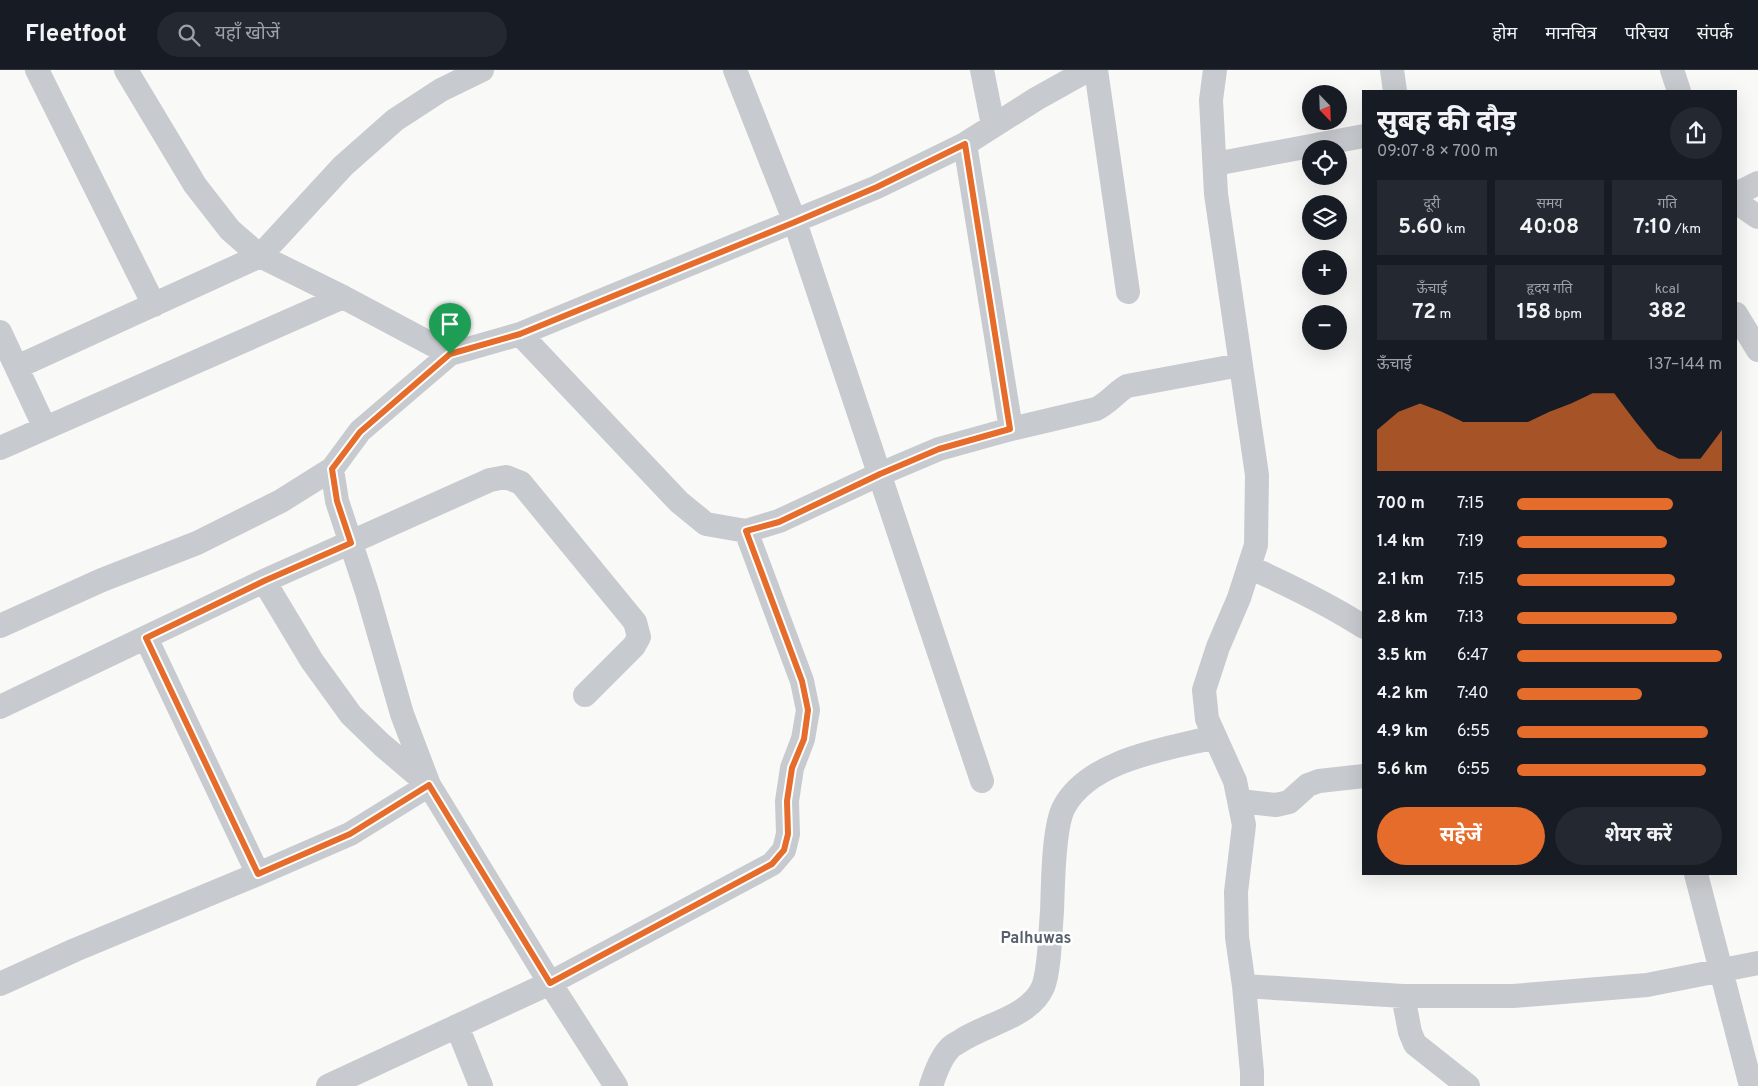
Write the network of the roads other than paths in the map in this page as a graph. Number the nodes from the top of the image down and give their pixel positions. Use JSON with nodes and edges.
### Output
{"nodes":[{"id":1,"x":37,"y":70,"type":"edge"},
{"id":2,"x":126,"y":70,"type":"edge"},
{"id":3,"x":482,"y":70,"type":"edge"},
{"id":4,"x":735,"y":70,"type":"edge"},
{"id":5,"x":982,"y":70,"type":"edge"},
{"id":6,"x":1088,"y":70,"type":"edge"},
{"id":7,"x":1096,"y":70,"type":"edge"},
{"id":8,"x":1215,"y":70,"type":"edge"},
{"id":9,"x":1392,"y":70,"type":"edge"},
{"id":10,"x":1672,"y":70,"type":"edge"},
{"id":11,"x":1395,"y":90,"type":"edge"},
{"id":12,"x":1679,"y":90,"type":"edge"},
{"id":13,"x":994,"y":126,"type":"junction"},
{"id":14,"x":1362,"y":136,"type":"edge"},
{"id":15,"x":965,"y":144,"type":"junction"},
{"id":16,"x":1214,"y":164,"type":"junction"},
{"id":17,"x":1758,"y":183,"type":"edge"},
{"id":18,"x":1737,"y":194,"type":"edge"},
{"id":19,"x":1737,"y":203,"type":"edge"},
{"id":20,"x":1758,"y":217,"type":"edge"},
{"id":21,"x":795,"y":222,"type":"junction"},
{"id":22,"x":260,"y":256,"type":"junction"},
{"id":23,"x":1128,"y":292,"type":"dead end"},
{"id":24,"x":343,"y":297,"type":"junction"},
{"id":25,"x":154,"y":305,"type":"junction"},
{"id":26,"x":1737,"y":316,"type":"edge"},
{"id":27,"x":520,"y":334,"type":"junction"},
{"id":28,"x":1758,"y":350,"type":"edge"},
{"id":29,"x":6,"y":351,"type":"edge"},
{"id":30,"x":450,"y":354,"type":"junction"},
{"id":31,"x":1240,"y":365,"type":"junction"},
{"id":32,"x":45,"y":428,"type":"junction"},
{"id":33,"x":1010,"y":429,"type":"junction"},
{"id":34,"x":0,"y":448,"type":"edge"},
{"id":35,"x":332,"y":469,"type":"junction"},
{"id":36,"x":880,"y":474,"type":"junction"},
{"id":37,"x":746,"y":531,"type":"junction"},
{"id":38,"x":351,"y":543,"type":"junction"},
{"id":39,"x":1249,"y":567,"type":"junction"},
{"id":40,"x":264,"y":581,"type":"junction"},
{"id":41,"x":0,"y":626,"type":"edge"},
{"id":42,"x":1362,"y":626,"type":"edge"},
{"id":43,"x":146,"y":638,"type":"junction"},
{"id":44,"x":585,"y":695,"type":"dead end"},
{"id":45,"x":0,"y":707,"type":"edge"},
{"id":46,"x":1215,"y":737,"type":"junction"},
{"id":47,"x":1362,"y":776,"type":"edge"},
{"id":48,"x":982,"y":781,"type":"dead end"},
{"id":49,"x":429,"y":785,"type":"junction"},
{"id":50,"x":1240,"y":801,"type":"junction"},
{"id":51,"x":258,"y":874,"type":"junction"},
{"id":52,"x":1696,"y":875,"type":"edge"},
{"id":53,"x":1758,"y":963,"type":"edge"},
{"id":54,"x":1721,"y":971,"type":"junction"},
{"id":55,"x":550,"y":983,"type":"junction"},
{"id":56,"x":0,"y":984,"type":"edge"},
{"id":57,"x":1244,"y":986,"type":"junction"},
{"id":58,"x":1403,"y":996,"type":"junction"},
{"id":59,"x":457,"y":1026,"type":"junction"},
{"id":60,"x":328,"y":1086,"type":"edge"},
{"id":61,"x":481,"y":1086,"type":"edge"},
{"id":62,"x":616,"y":1086,"type":"edge"},
{"id":63,"x":930,"y":1086,"type":"edge"},
{"id":64,"x":1252,"y":1086,"type":"edge"},
{"id":65,"x":1468,"y":1086,"type":"edge"},
{"id":66,"x":1751,"y":1086,"type":"edge"}],
"edges":[{"from":1,"to":25,"type":"street"},
{"from":2,"to":22,"type":"street"},
{"from":3,"to":22,"type":"street"},
{"from":4,"to":21,"type":"street"},
{"from":5,"to":13,"type":"street"},
{"from":6,"to":13,"type":"street"},
{"from":7,"to":23,"type":"street"},
{"from":8,"to":16,"type":"street"},
{"from":9,"to":11,"type":"street"},
{"from":10,"to":12,"type":"street"},
{"from":13,"to":15,"type":"street"},
{"from":14,"to":16,"type":"street"},
{"from":15,"to":21,"type":"street"},
{"from":15,"to":33,"type":"street"},
{"from":16,"to":31,"type":"street"},
{"from":17,"to":18,"type":"street"},
{"from":19,"to":20,"type":"street"},
{"from":21,"to":27,"type":"street"},
{"from":21,"to":36,"type":"street"},
{"from":22,"to":24,"type":"street"},
{"from":22,"to":25,"type":"street"},
{"from":24,"to":30,"type":"street"},
{"from":24,"to":32,"type":"street"},
{"from":25,"to":29,"type":"street"},
{"from":26,"to":28,"type":"street"},
{"from":27,"to":30,"type":"street"},
{"from":27,"to":37,"type":"street"},
{"from":29,"to":32,"type":"street"},
{"from":30,"to":35,"type":"street"},
{"from":31,"to":33,"type":"street"},
{"from":31,"to":39,"type":"street"},
{"from":32,"to":34,"type":"street"},
{"from":33,"to":36,"type":"street"},
{"from":35,"to":38,"type":"street"},
{"from":35,"to":41,"type":"street"},
{"from":36,"to":37,"type":"street"},
{"from":36,"to":48,"type":"street"},
{"from":37,"to":55,"type":"street"},
{"from":38,"to":40,"type":"street"},
{"from":38,"to":44,"type":"street"},
{"from":38,"to":49,"type":"street"},
{"from":39,"to":42,"type":"street"},
{"from":39,"to":46,"type":"street"},
{"from":40,"to":43,"type":"street"},
{"from":40,"to":49,"type":"street"},
{"from":43,"to":45,"type":"street"},
{"from":43,"to":51,"type":"street"},
{"from":46,"to":50,"type":"street"},
{"from":46,"to":63,"type":"street"},
{"from":47,"to":50,"type":"street"},
{"from":49,"to":51,"type":"street"},
{"from":49,"to":55,"type":"street"},
{"from":50,"to":57,"type":"street"},
{"from":51,"to":56,"type":"street"},
{"from":52,"to":54,"type":"street"},
{"from":53,"to":54,"type":"street"},
{"from":54,"to":58,"type":"street"},
{"from":54,"to":66,"type":"street"},
{"from":55,"to":59,"type":"street"},
{"from":55,"to":62,"type":"street"},
{"from":57,"to":58,"type":"street"},
{"from":57,"to":64,"type":"street"},
{"from":58,"to":65,"type":"street"},
{"from":59,"to":60,"type":"street"},
{"from":59,"to":61,"type":"street"}]}
